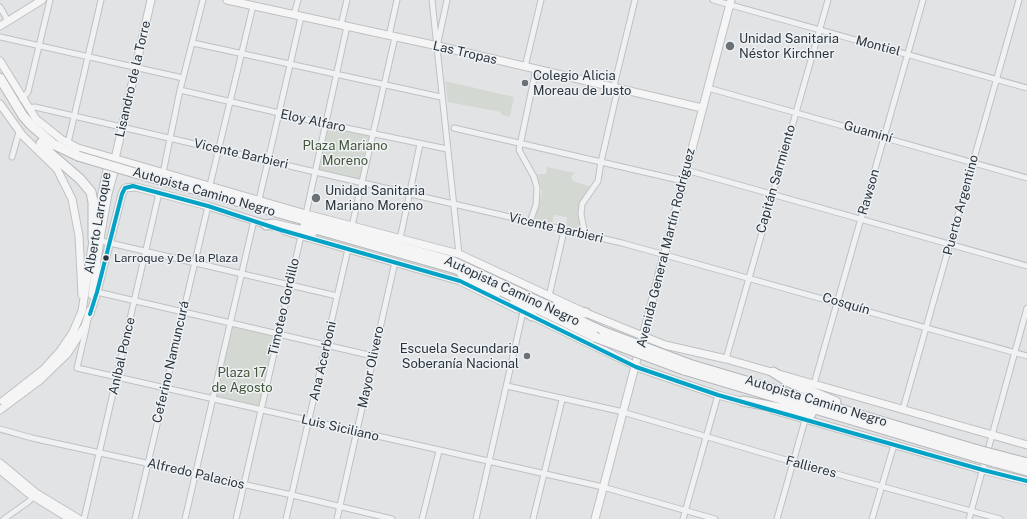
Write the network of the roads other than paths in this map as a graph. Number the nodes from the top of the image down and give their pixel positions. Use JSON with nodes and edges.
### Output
{"nodes":[{"id":1,"x":42,"y":0,"type":"edge"},
{"id":2,"x":50,"y":0,"type":"edge"},
{"id":3,"x":101,"y":0,"type":"edge"},
{"id":4,"x":151,"y":0,"type":"edge"},
{"id":5,"x":203,"y":0,"type":"edge"},
{"id":6,"x":227,"y":0,"type":"edge"},
{"id":7,"x":298,"y":0,"type":"edge"},
{"id":8,"x":347,"y":0,"type":"edge"},
{"id":9,"x":397,"y":0,"type":"edge"},
{"id":10,"x":432,"y":0,"type":"edge"},
{"id":11,"x":447,"y":0,"type":"edge"},
{"id":12,"x":541,"y":0,"type":"edge"},
{"id":13,"x":635,"y":0,"type":"edge"},
{"id":14,"x":713,"y":0,"type":"edge"},
{"id":15,"x":828,"y":0,"type":"edge"},
{"id":16,"x":923,"y":0,"type":"edge"},
{"id":17,"x":1019,"y":0,"type":"edge"},
{"id":18,"x":730,"y":2,"type":"edge"},
{"id":19,"x":250,"y":3,"type":"edge"},
{"id":20,"x":0,"y":7,"type":"edge"},
{"id":21,"x":297,"y":16,"type":"junction"},
{"id":22,"x":8,"y":21,"type":"junction"},
{"id":23,"x":0,"y":26,"type":"edge"},
{"id":24,"x":344,"y":26,"type":"junction"},
{"id":25,"x":819,"y":31,"type":"junction"},
{"id":26,"x":392,"y":36,"type":"junction"},
{"id":27,"x":0,"y":37,"type":"edge"},
{"id":28,"x":193,"y":43,"type":"junction"},
{"id":29,"x":39,"y":45,"type":"junction"},
{"id":30,"x":438,"y":46,"type":"junction"},
{"id":31,"x":241,"y":53,"type":"junction"},
{"id":32,"x":908,"y":54,"type":"junction"},
{"id":33,"x":87,"y":56,"type":"junction"},
{"id":34,"x":0,"y":61,"type":"edge"},
{"id":35,"x":289,"y":65,"type":"junction"},
{"id":36,"x":526,"y":66,"type":"junction"},
{"id":37,"x":135,"y":68,"type":"junction"},
{"id":38,"x":536,"y":69,"type":"junction"},
{"id":39,"x":337,"y":76,"type":"junction"},
{"id":40,"x":0,"y":78,"type":"edge"},
{"id":41,"x":183,"y":78,"type":"junction"},
{"id":42,"x":996,"y":79,"type":"junction"},
{"id":43,"x":383,"y":85,"type":"junction"},
{"id":44,"x":616,"y":87,"type":"junction"},
{"id":45,"x":708,"y":88,"type":"junction"},
{"id":46,"x":1027,"y":88,"type":"edge"},
{"id":47,"x":0,"y":89,"type":"edge"},
{"id":48,"x":180,"y":90,"type":"junction"},
{"id":49,"x":441,"y":97,"type":"junction"},
{"id":50,"x":22,"y":99,"type":"junction"},
{"id":51,"x":229,"y":101,"type":"junction"},
{"id":52,"x":0,"y":104,"type":"edge"},
{"id":53,"x":28,"y":108,"type":"junction"},
{"id":54,"x":702,"y":108,"type":"junction"},
{"id":55,"x":795,"y":112,"type":"junction"},
{"id":56,"x":278,"y":113,"type":"junction"},
{"id":57,"x":74,"y":117,"type":"junction"},
{"id":58,"x":327,"y":124,"type":"junction"},
{"id":59,"x":122,"y":128,"type":"junction"},
{"id":60,"x":454,"y":128,"type":"dead end"},
{"id":61,"x":19,"y":132,"type":"junction"},
{"id":62,"x":374,"y":134,"type":"junction"},
{"id":63,"x":884,"y":137,"type":"junction"},
{"id":64,"x":170,"y":139,"type":"junction"},
{"id":65,"x":41,"y":143,"type":"junction"},
{"id":66,"x":520,"y":143,"type":"junction"},
{"id":67,"x":68,"y":144,"type":"junction"},
{"id":68,"x":420,"y":144,"type":"junction"},
{"id":69,"x":218,"y":149,"type":"junction"},
{"id":70,"x":447,"y":149,"type":"junction"},
{"id":71,"x":12,"y":157,"type":"dead end"},
{"id":72,"x":79,"y":159,"type":"junction"},
{"id":73,"x":115,"y":159,"type":"junction"},
{"id":74,"x":267,"y":160,"type":"junction"},
{"id":75,"x":601,"y":162,"type":"junction"},
{"id":76,"x":973,"y":162,"type":"junction"},
{"id":77,"x":686,"y":170,"type":"junction"},
{"id":78,"x":315,"y":171,"type":"junction"},
{"id":79,"x":163,"y":173,"type":"junction"},
{"id":80,"x":134,"y":175,"type":"junction"},
{"id":81,"x":1027,"y":178,"type":"edge"},
{"id":82,"x":683,"y":180,"type":"junction"},
{"id":83,"x":364,"y":183,"type":"junction"},
{"id":84,"x":210,"y":185,"type":"junction"},
{"id":85,"x":159,"y":193,"type":"junction"},
{"id":86,"x":410,"y":193,"type":"junction"},
{"id":87,"x":772,"y":194,"type":"junction"},
{"id":88,"x":259,"y":200,"type":"junction"},
{"id":89,"x":453,"y":204,"type":"junction"},
{"id":90,"x":208,"y":206,"type":"junction"},
{"id":91,"x":306,"y":214,"type":"junction"},
{"id":92,"x":861,"y":219,"type":"junction"},
{"id":93,"x":254,"y":220,"type":"junction"},
{"id":94,"x":530,"y":222,"type":"junction"},
{"id":95,"x":266,"y":225,"type":"junction"},
{"id":96,"x":352,"y":226,"type":"junction"},
{"id":97,"x":564,"y":231,"type":"junction"},
{"id":98,"x":585,"y":235,"type":"junction"},
{"id":99,"x":79,"y":236,"type":"junction"},
{"id":100,"x":301,"y":236,"type":"junction"},
{"id":101,"x":352,"y":239,"type":"junction"},
{"id":102,"x":96,"y":240,"type":"junction"},
{"id":103,"x":398,"y":242,"type":"junction"},
{"id":104,"x":110,"y":243,"type":"junction"},
{"id":105,"x":951,"y":244,"type":"junction"},
{"id":106,"x":348,"y":249,"type":"junction"},
{"id":107,"x":146,"y":252,"type":"junction"},
{"id":108,"x":459,"y":254,"type":"junction"},
{"id":109,"x":664,"y":254,"type":"junction"},
{"id":110,"x":395,"y":262,"type":"junction"},
{"id":111,"x":194,"y":263,"type":"junction"},
{"id":112,"x":1027,"y":266,"type":"edge"},
{"id":113,"x":456,"y":269,"type":"junction"},
{"id":114,"x":241,"y":274,"type":"junction"},
{"id":115,"x":485,"y":276,"type":"junction"},
{"id":116,"x":749,"y":277,"type":"junction"},
{"id":117,"x":289,"y":284,"type":"junction"},
{"id":118,"x":97,"y":292,"type":"junction"},
{"id":119,"x":337,"y":296,"type":"junction"},
{"id":120,"x":549,"y":296,"type":"junction"},
{"id":121,"x":134,"y":302,"type":"junction"},
{"id":122,"x":838,"y":302,"type":"junction"},
{"id":123,"x":83,"y":305,"type":"junction"},
{"id":124,"x":1027,"y":308,"type":"edge"},
{"id":125,"x":523,"y":312,"type":"junction"},
{"id":126,"x":183,"y":313,"type":"junction"},
{"id":127,"x":586,"y":313,"type":"junction"},
{"id":128,"x":89,"y":316,"type":"junction"},
{"id":129,"x":532,"y":316,"type":"junction"},
{"id":130,"x":230,"y":324,"type":"junction"},
{"id":131,"x":927,"y":328,"type":"junction"},
{"id":132,"x":277,"y":335,"type":"junction"},
{"id":133,"x":599,"y":335,"type":"junction"},
{"id":134,"x":643,"y":337,"type":"junction"},
{"id":135,"x":326,"y":346,"type":"junction"},
{"id":136,"x":1014,"y":352,"type":"junction"},
{"id":137,"x":373,"y":356,"type":"junction"},
{"id":138,"x":1027,"y":356,"type":"edge"},
{"id":139,"x":726,"y":359,"type":"junction"},
{"id":140,"x":636,"y":367,"type":"junction"},
{"id":141,"x":686,"y":367,"type":"junction"},
{"id":142,"x":773,"y":372,"type":"junction"},
{"id":143,"x":117,"y":377,"type":"junction"},
{"id":144,"x":814,"y":384,"type":"junction"},
{"id":145,"x":507,"y":386,"type":"junction"},
{"id":146,"x":166,"y":388,"type":"junction"},
{"id":147,"x":718,"y":395,"type":"junction"},
{"id":148,"x":213,"y":399,"type":"junction"},
{"id":149,"x":562,"y":400,"type":"junction"},
{"id":150,"x":743,"y":401,"type":"junction"},
{"id":151,"x":0,"y":404,"type":"edge"},
{"id":152,"x":903,"y":409,"type":"junction"},
{"id":153,"x":0,"y":410,"type":"edge"},
{"id":154,"x":262,"y":410,"type":"junction"},
{"id":155,"x":623,"y":413,"type":"junction"},
{"id":156,"x":872,"y":418,"type":"junction"},
{"id":157,"x":805,"y":420,"type":"junction"},
{"id":158,"x":309,"y":421,"type":"junction"},
{"id":159,"x":0,"y":429,"type":"edge"},
{"id":160,"x":357,"y":432,"type":"junction"},
{"id":161,"x":897,"y":434,"type":"junction"},
{"id":162,"x":992,"y":435,"type":"junction"},
{"id":163,"x":706,"y":437,"type":"junction"},
{"id":164,"x":894,"y":445,"type":"junction"},
{"id":165,"x":1027,"y":445,"type":"edge"},
{"id":166,"x":438,"y":450,"type":"junction"},
{"id":167,"x":99,"y":452,"type":"junction"},
{"id":168,"x":977,"y":453,"type":"junction"},
{"id":169,"x":996,"y":458,"type":"junction"},
{"id":170,"x":490,"y":461,"type":"junction"},
{"id":171,"x":793,"y":462,"type":"junction"},
{"id":172,"x":0,"y":463,"type":"edge"},
{"id":173,"x":148,"y":463,"type":"junction"},
{"id":174,"x":1027,"y":463,"type":"edge"},
{"id":175,"x":0,"y":470,"type":"edge"},
{"id":176,"x":982,"y":470,"type":"junction"},
{"id":177,"x":1027,"y":471,"type":"edge"},
{"id":178,"x":196,"y":474,"type":"junction"},
{"id":179,"x":544,"y":474,"type":"junction"},
{"id":180,"x":1027,"y":481,"type":"edge"},
{"id":181,"x":244,"y":485,"type":"junction"},
{"id":182,"x":881,"y":486,"type":"junction"},
{"id":183,"x":604,"y":487,"type":"junction"},
{"id":184,"x":35,"y":495,"type":"junction"},
{"id":185,"x":292,"y":495,"type":"junction"},
{"id":186,"x":340,"y":506,"type":"junction"},
{"id":187,"x":685,"y":511,"type":"junction"},
{"id":188,"x":971,"y":511,"type":"junction"},
{"id":189,"x":4,"y":519,"type":"edge"},
{"id":190,"x":70,"y":519,"type":"edge"},
{"id":191,"x":79,"y":519,"type":"edge"},
{"id":192,"x":84,"y":519,"type":"edge"},
{"id":193,"x":135,"y":519,"type":"edge"},
{"id":194,"x":185,"y":519,"type":"edge"},
{"id":195,"x":236,"y":519,"type":"edge"},
{"id":196,"x":286,"y":519,"type":"edge"},
{"id":197,"x":337,"y":519,"type":"edge"},
{"id":198,"x":392,"y":519,"type":"edge"},
{"id":199,"x":422,"y":519,"type":"edge"},
{"id":200,"x":476,"y":519,"type":"edge"},
{"id":201,"x":533,"y":519,"type":"edge"},
{"id":202,"x":595,"y":519,"type":"edge"},
{"id":203,"x":683,"y":519,"type":"edge"},
{"id":204,"x":715,"y":519,"type":"edge"},
{"id":205,"x":777,"y":519,"type":"edge"},
{"id":206,"x":872,"y":519,"type":"edge"},
{"id":207,"x":969,"y":519,"type":"edge"},
{"id":208,"x":1000,"y":519,"type":"edge"}],
"edges":[{"from":1,"to":22,"type":"street"},
{"from":2,"to":29,"type":"street"},
{"from":3,"to":33,"type":"street"},
{"from":4,"to":37,"type":"street","name":"Lisandro de la Torre"},
{"from":5,"to":28,"type":"street"},
{"from":6,"to":19,"type":"street","name":"Las Tropas"},
{"from":7,"to":21,"type":"street"},
{"from":8,"to":24,"type":"street"},
{"from":9,"to":26,"type":"street"},
{"from":10,"to":30,"type":"street"},
{"from":11,"to":30,"type":"street"},
{"from":12,"to":36,"type":"street"},
{"from":13,"to":44,"type":"street"},
{"from":14,"to":18,"type":"street","name":"Montiel"},
{"from":15,"to":25,"type":"street","name":"Capitán Sarmiento"},
{"from":16,"to":32,"type":"street","name":"Rawson"},
{"from":17,"to":42,"type":"street","name":"Puerto Argentino"},
{"from":18,"to":25,"type":"street","name":"Montiel"},
{"from":18,"to":45,"type":"street","name":"Avenida General Martín Rodríguez"},
{"from":19,"to":21,"type":"street","name":"Las Tropas"},
{"from":19,"to":31,"type":"street"},
{"from":20,"to":22,"type":"street"},
{"from":21,"to":24,"type":"street","name":"Las Tropas"},
{"from":21,"to":35,"type":"street"},
{"from":22,"to":23,"type":"street"},
{"from":24,"to":26,"type":"street","name":"Las Tropas"},
{"from":24,"to":39,"type":"street"},
{"from":25,"to":32,"type":"street","name":"Montiel"},
{"from":25,"to":55,"type":"street","name":"Capitán Sarmiento"},
{"from":26,"to":30,"type":"street","name":"Las Tropas"},
{"from":26,"to":43,"type":"street"},
{"from":27,"to":29,"type":"street"},
{"from":28,"to":31,"type":"street"},
{"from":28,"to":41,"type":"street"},
{"from":29,"to":33,"type":"street"},
{"from":29,"to":50,"type":"street"},
{"from":30,"to":36,"type":"street","name":"Las Tropas"},
{"from":30,"to":49,"type":"street"},
{"from":31,"to":35,"type":"street"},
{"from":31,"to":51,"type":"street"},
{"from":32,"to":42,"type":"street","name":"Montiel"},
{"from":32,"to":63,"type":"street","name":"Rawson"},
{"from":33,"to":37,"type":"street"},
{"from":33,"to":57,"type":"street"},
{"from":34,"to":50,"type":"street"},
{"from":35,"to":39,"type":"street"},
{"from":35,"to":56,"type":"street"},
{"from":36,"to":38,"type":"street","name":"Las Tropas"},
{"from":37,"to":41,"type":"street"},
{"from":37,"to":59,"type":"street","name":"Lisandro de la Torre"},
{"from":38,"to":44,"type":"street","name":"Las Tropas"},
{"from":38,"to":66,"type":"street"},
{"from":39,"to":43,"type":"street"},
{"from":39,"to":58,"type":"street"},
{"from":40,"to":72,"type":"highway","name":"Autopista Camino Negro"},
{"from":41,"to":48,"type":"street"},
{"from":42,"to":46,"type":"street","name":"Montiel"},
{"from":42,"to":76,"type":"street","name":"Puerto Argentino"},
{"from":43,"to":49,"type":"street"},
{"from":43,"to":62,"type":"street"},
{"from":44,"to":54,"type":"street","name":"Las Tropas"},
{"from":44,"to":75,"type":"street"},
{"from":45,"to":54,"type":"street","name":"Avenida General Martín Rodríguez"},
{"from":45,"to":55,"type":"street","name":"Guaminí"},
{"from":47,"to":65,"type":"highway","name":"Autopista Camino Negro"},
{"from":48,"to":51,"type":"street","name":"Eloy Alfaro"},
{"from":48,"to":64,"type":"street"},
{"from":49,"to":70,"type":"street"},
{"from":50,"to":53,"type":"street"},
{"from":51,"to":56,"type":"street","name":"Eloy Alfaro"},
{"from":51,"to":69,"type":"street"},
{"from":52,"to":61,"type":"street"},
{"from":53,"to":57,"type":"street","name":"Vicente Barbieri"},
{"from":53,"to":67,"type":"street"},
{"from":54,"to":77,"type":"street","name":"Avenida General Martín Rodríguez"},
{"from":55,"to":63,"type":"street","name":"Guaminí"},
{"from":55,"to":87,"type":"street","name":"Capitán Sarmiento"},
{"from":56,"to":58,"type":"street","name":"Eloy Alfaro"},
{"from":56,"to":74,"type":"street"},
{"from":57,"to":59,"type":"street","name":"Vicente Barbieri"},
{"from":57,"to":67,"type":"street"},
{"from":58,"to":62,"type":"street","name":"Eloy Alfaro"},
{"from":58,"to":78,"type":"street"},
{"from":59,"to":64,"type":"street","name":"Vicente Barbieri"},
{"from":59,"to":73,"type":"street","name":"Lisandro de la Torre"},
{"from":60,"to":66,"type":"street"},
{"from":61,"to":71,"type":"street"},
{"from":61,"to":99,"type":"street"},
{"from":62,"to":68,"type":"street","name":"Eloy Alfaro"},
{"from":62,"to":83,"type":"street"},
{"from":63,"to":76,"type":"street","name":"Guaminí"},
{"from":63,"to":92,"type":"street","name":"Rawson"},
{"from":64,"to":69,"type":"street","name":"Vicente Barbieri"},
{"from":64,"to":79,"type":"street"},
{"from":65,"to":72,"type":"highway","name":"Autopista Camino Negro"},
{"from":65,"to":102,"type":"highway"},
{"from":66,"to":75,"type":"street"},
{"from":66,"to":94,"type":"street"},
{"from":67,"to":73,"type":"street"},
{"from":68,"to":70,"type":"street","name":"Eloy Alfaro"},
{"from":68,"to":86,"type":"street"},
{"from":69,"to":74,"type":"street","name":"Vicente Barbieri"},
{"from":69,"to":84,"type":"street"},
{"from":70,"to":89,"type":"street"},
{"from":72,"to":80,"type":"highway","name":"Autopista Camino Negro","bridge":true},
{"from":73,"to":79,"type":"street"},
{"from":73,"to":102,"type":"street","name":"Alberto Larroque"},
{"from":74,"to":78,"type":"street","name":"Vicente Barbieri"},
{"from":74,"to":88,"type":"street"},
{"from":75,"to":82,"type":"street"},
{"from":75,"to":98,"type":"street"},
{"from":76,"to":81,"type":"street","name":"Guaminí"},
{"from":76,"to":105,"type":"street","name":"Puerto Argentino"},
{"from":77,"to":82,"type":"street","name":"Avenida General Martín Rodríguez"},
{"from":77,"to":87,"type":"street"},
{"from":78,"to":83,"type":"street","name":"Vicente Barbieri"},
{"from":78,"to":91,"type":"street"},
{"from":79,"to":84,"type":"street"},
{"from":80,"to":101,"type":"highway","name":"Autopista Camino Negro"},
{"from":80,"to":103,"type":"highway","name":"Autopista Camino Negro"},
{"from":82,"to":109,"type":"street","name":"Avenida General Martín Rodríguez"},
{"from":83,"to":86,"type":"street","name":"Vicente Barbieri"},
{"from":83,"to":96,"type":"street"},
{"from":84,"to":88,"type":"street"},
{"from":85,"to":90,"type":"street"},
{"from":85,"to":104,"type":"street"},
{"from":85,"to":107,"type":"street","name":"Aníbal Ponce"},
{"from":86,"to":89,"type":"street","name":"Vicente Barbieri"},
{"from":86,"to":103,"type":"street"},
{"from":87,"to":92,"type":"street"},
{"from":87,"to":116,"type":"street","name":"Capitán Sarmiento"},
{"from":88,"to":91,"type":"street"},
{"from":89,"to":94,"type":"street","name":"Vicente Barbieri"},
{"from":89,"to":108,"type":"street"},
{"from":90,"to":93,"type":"street"},
{"from":90,"to":111,"type":"street","name":"Ceferino Namuncurá"},
{"from":91,"to":96,"type":"street"},
{"from":92,"to":105,"type":"street"},
{"from":92,"to":122,"type":"street","name":"Rawson"},
{"from":93,"to":95,"type":"street"},
{"from":93,"to":114,"type":"street"},
{"from":94,"to":97,"type":"street","name":"Vicente Barbieri"},
{"from":95,"to":100,"type":"street"},
{"from":95,"to":101,"type":"highway"},
{"from":96,"to":103,"type":"highway"},
{"from":97,"to":98,"type":"street","name":"Vicente Barbieri"},
{"from":97,"to":120,"type":"street"},
{"from":98,"to":109,"type":"street","name":"Vicente Barbieri"},
{"from":99,"to":102,"type":"street"},
{"from":99,"to":123,"type":"street"},
{"from":100,"to":106,"type":"street"},
{"from":100,"to":117,"type":"street","name":"Timoteo Gordillo"},
{"from":101,"to":113,"type":"highway","name":"Autopista Camino Negro"},
{"from":102,"to":104,"type":"street"},
{"from":102,"to":123,"type":"street","name":"Alberto Larroque"},
{"from":102,"to":128,"type":"street","name":"Alberto Larroque"},
{"from":103,"to":108,"type":"street"},
{"from":103,"to":115,"type":"highway","name":"Autopista Camino Negro"},
{"from":104,"to":107,"type":"street"},
{"from":104,"to":118,"type":"street"},
{"from":105,"to":112,"type":"street"},
{"from":105,"to":131,"type":"street","name":"Puerto Argentino"},
{"from":106,"to":110,"type":"street"},
{"from":106,"to":119,"type":"street","name":"Ana Acerboni"},
{"from":107,"to":111,"type":"street"},
{"from":107,"to":121,"type":"street","name":"Aníbal Ponce"},
{"from":108,"to":120,"type":"street"},
{"from":109,"to":116,"type":"street","name":"Cosquín"},
{"from":109,"to":134,"type":"street","name":"Avenida General Martín Rodríguez"},
{"from":110,"to":125,"type":"street"},
{"from":110,"to":137,"type":"street","name":"Mayor Olivero"},
{"from":111,"to":114,"type":"street"},
{"from":111,"to":126,"type":"street","name":"Ceferino Namuncurá"},
{"from":113,"to":129,"type":"highway"},
{"from":113,"to":133,"type":"highway","name":"Autopista Camino Negro"},
{"from":114,"to":117,"type":"street"},
{"from":114,"to":130,"type":"street"},
{"from":115,"to":127,"type":"highway"},
{"from":115,"to":133,"type":"highway","name":"Autopista Camino Negro"},
{"from":116,"to":122,"type":"street","name":"Cosquín"},
{"from":116,"to":139,"type":"street","name":"Capitán Sarmiento"},
{"from":117,"to":119,"type":"street"},
{"from":117,"to":132,"type":"street","name":"Timoteo Gordillo"},
{"from":118,"to":121,"type":"street"},
{"from":118,"to":128,"type":"street"},
{"from":119,"to":135,"type":"street","name":"Ana Acerboni"},
{"from":120,"to":127,"type":"street"},
{"from":121,"to":126,"type":"street"},
{"from":121,"to":143,"type":"street","name":"Aníbal Ponce"},
{"from":122,"to":131,"type":"street","name":"Cosquín"},
{"from":122,"to":144,"type":"street","name":"Rawson"},
{"from":123,"to":151,"type":"street","name":"Alberto Larroque"},
{"from":124,"to":136,"type":"street"},
{"from":125,"to":129,"type":"street"},
{"from":125,"to":145,"type":"street"},
{"from":126,"to":130,"type":"street"},
{"from":126,"to":146,"type":"street","name":"Ceferino Namuncurá"},
{"from":127,"to":134,"type":"street"},
{"from":128,"to":143,"type":"street","name":"Luis Siciliano"},
{"from":128,"to":153,"type":"street","name":"Alberto Larroque"},
{"from":129,"to":140,"type":"street"},
{"from":130,"to":132,"type":"street"},
{"from":130,"to":148,"type":"street"},
{"from":131,"to":136,"type":"street","name":"Cosquín"},
{"from":131,"to":152,"type":"street","name":"Puerto Argentino"},
{"from":132,"to":135,"type":"street"},
{"from":132,"to":154,"type":"street","name":"Timoteo Gordillo"},
{"from":133,"to":141,"type":"highway","name":"Autopista Camino Negro","bridge":true},
{"from":134,"to":139,"type":"street"},
{"from":134,"to":140,"type":"street","name":"Avenida General Martín Rodríguez"},
{"from":135,"to":137,"type":"street"},
{"from":135,"to":158,"type":"street","name":"Ana Acerboni"},
{"from":136,"to":138,"type":"street","name":"Cosquín"},
{"from":136,"to":162,"type":"street"},
{"from":137,"to":160,"type":"street","name":"Mayor Olivero"},
{"from":139,"to":142,"type":"street"},
{"from":140,"to":147,"type":"street"},
{"from":140,"to":155,"type":"street","name":"Avenida General Martín Rodríguez"},
{"from":141,"to":156,"type":"highway","name":"Autopista Camino Negro"},
{"from":141,"to":161,"type":"highway","name":"Autopista Camino Negro"},
{"from":142,"to":144,"type":"street"},
{"from":142,"to":156,"type":"highway"},
{"from":143,"to":146,"type":"street","name":"Luis Siciliano"},
{"from":143,"to":167,"type":"street","name":"Aníbal Ponce"},
{"from":144,"to":152,"type":"street"},
{"from":145,"to":149,"type":"street","name":"Fallieres"},
{"from":145,"to":170,"type":"street"},
{"from":146,"to":148,"type":"street","name":"Luis Siciliano"},
{"from":146,"to":173,"type":"street","name":"Ceferino Namuncurá"},
{"from":147,"to":150,"type":"street"},
{"from":147,"to":163,"type":"street"},
{"from":148,"to":154,"type":"street","name":"Luis Siciliano"},
{"from":148,"to":178,"type":"street"},
{"from":149,"to":155,"type":"street","name":"Fallieres"},
{"from":149,"to":179,"type":"street"},
{"from":150,"to":157,"type":"street"},
{"from":150,"to":161,"type":"highway"},
{"from":152,"to":162,"type":"street"},
{"from":154,"to":158,"type":"street","name":"Luis Siciliano"},
{"from":154,"to":181,"type":"street","name":"Timoteo Gordillo"},
{"from":155,"to":163,"type":"street","name":"Fallieres"},
{"from":155,"to":183,"type":"street","name":"Avenida General Martín Rodríguez"},
{"from":156,"to":168,"type":"highway","name":"Autopista Camino Negro"},
{"from":157,"to":164,"type":"street"},
{"from":157,"to":171,"type":"street"},
{"from":158,"to":160,"type":"street","name":"Luis Siciliano"},
{"from":158,"to":185,"type":"street","name":"Ana Acerboni"},
{"from":159,"to":167,"type":"street","name":"Alfredo Palacios"},
{"from":160,"to":166,"type":"street","name":"Luis Siciliano"},
{"from":160,"to":186,"type":"street","name":"Mayor Olivero"},
{"from":161,"to":168,"type":"highway","name":"Autopista Camino Negro"},
{"from":162,"to":165,"type":"street"},
{"from":162,"to":176,"type":"street"},
{"from":163,"to":171,"type":"street","name":"Fallieres"},
{"from":163,"to":187,"type":"street"},
{"from":164,"to":176,"type":"street"},
{"from":164,"to":182,"type":"street"},
{"from":166,"to":170,"type":"street","name":"Luis Siciliano"},
{"from":166,"to":199,"type":"street"},
{"from":167,"to":173,"type":"street","name":"Alfredo Palacios"},
{"from":167,"to":192,"type":"street","name":"Aníbal Ponce"},
{"from":168,"to":169,"type":"highway","name":"Autopista Camino Negro","bridge":true},
{"from":169,"to":174,"type":"highway","name":"Autopista Camino Negro"},
{"from":169,"to":177,"type":"highway","name":"Autopista Camino Negro"},
{"from":170,"to":179,"type":"street","name":"Luis Siciliano"},
{"from":170,"to":200,"type":"street"},
{"from":171,"to":182,"type":"street","name":"Fallieres"},
{"from":171,"to":205,"type":"street"},
{"from":172,"to":184,"type":"street"},
{"from":173,"to":178,"type":"street","name":"Alfredo Palacios"},
{"from":173,"to":193,"type":"street","name":"Ceferino Namuncurá"},
{"from":175,"to":184,"type":"street"},
{"from":176,"to":180,"type":"street"},
{"from":176,"to":188,"type":"street"},
{"from":178,"to":181,"type":"street","name":"Alfredo Palacios"},
{"from":178,"to":194,"type":"street"},
{"from":179,"to":183,"type":"street","name":"Luis Siciliano"},
{"from":179,"to":201,"type":"street"},
{"from":181,"to":185,"type":"street","name":"Alfredo Palacios"},
{"from":181,"to":195,"type":"street","name":"Timoteo Gordillo"},
{"from":182,"to":188,"type":"street","name":"Fallieres"},
{"from":182,"to":206,"type":"street"},
{"from":183,"to":187,"type":"street","name":"Luis Siciliano"},
{"from":183,"to":202,"type":"street","name":"Avenida General Martín Rodríguez"},
{"from":184,"to":189,"type":"street"},
{"from":184,"to":190,"type":"street"},
{"from":184,"to":191,"type":"street"},
{"from":185,"to":186,"type":"street","name":"Alfredo Palacios"},
{"from":185,"to":196,"type":"street","name":"Ana Acerboni"},
{"from":186,"to":197,"type":"street","name":"Mayor Olivero"},
{"from":186,"to":198,"type":"street","name":"Alfredo Palacios"},
{"from":187,"to":203,"type":"street"},
{"from":187,"to":204,"type":"street","name":"Luis Siciliano"},
{"from":188,"to":207,"type":"street"},
{"from":188,"to":208,"type":"street","name":"Fallieres"}]}
